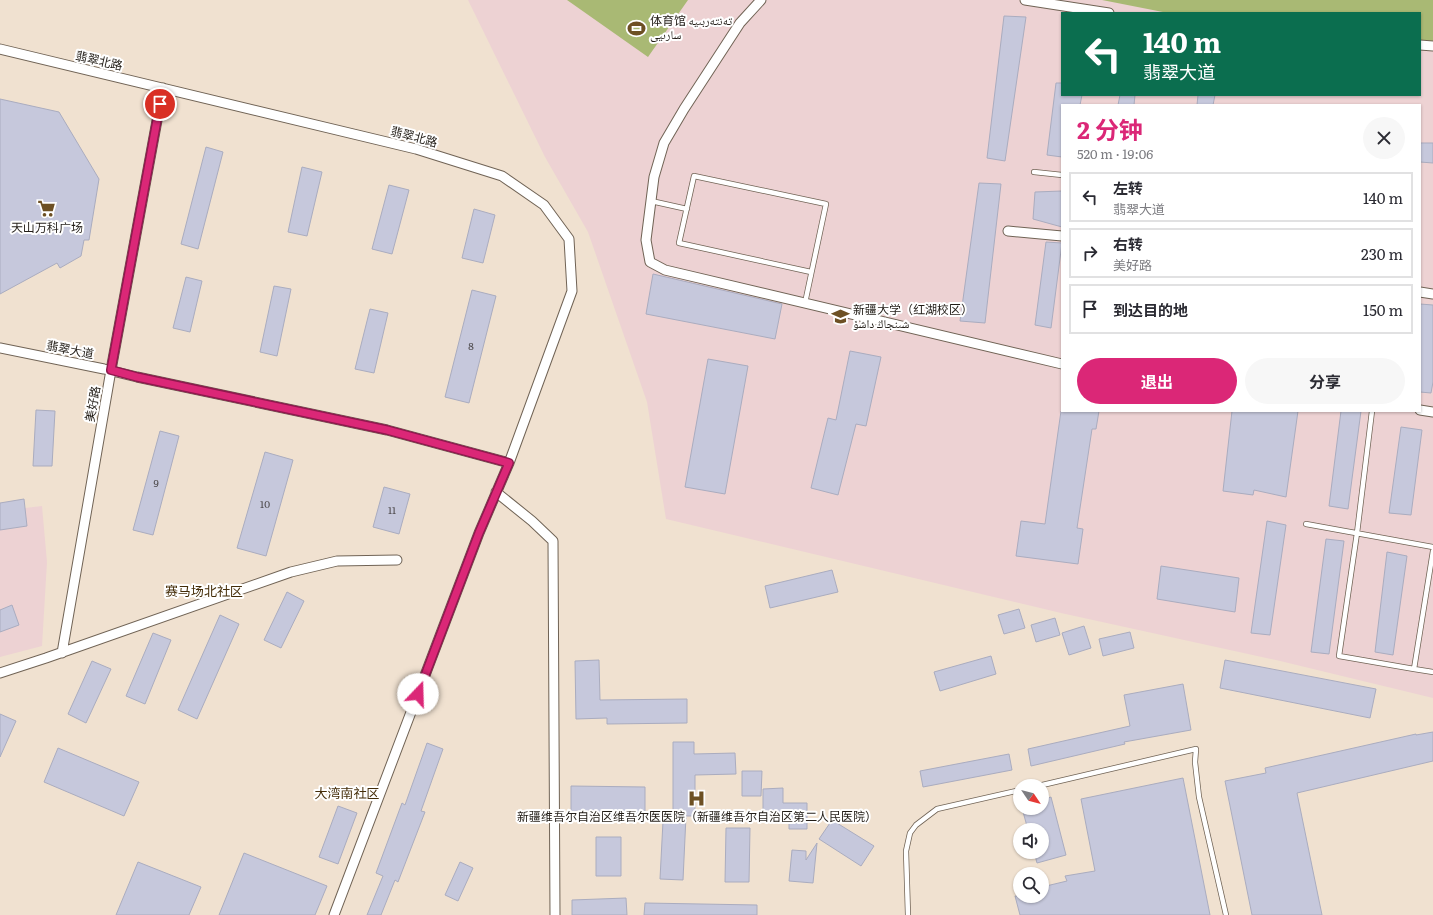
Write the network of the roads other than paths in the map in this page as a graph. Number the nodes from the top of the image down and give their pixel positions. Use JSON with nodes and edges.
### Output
{"nodes":[{"id":1,"x":761,"y":0,"type":"edge"},
{"id":2,"x":1025,"y":0,"type":"edge"},
{"id":3,"x":1103,"y":12,"type":"edge"},
{"id":4,"x":1421,"y":45,"type":"edge"},
{"id":5,"x":1433,"y":46,"type":"edge"},
{"id":6,"x":0,"y":49,"type":"edge"},
{"id":7,"x":162,"y":88,"type":"junction"},
{"id":8,"x":1034,"y":172,"type":"dead end"},
{"id":9,"x":1061,"y":175,"type":"edge"},
{"id":10,"x":651,"y":201,"type":"junction"},
{"id":11,"x":687,"y":208,"type":"junction"},
{"id":12,"x":1008,"y":231,"type":"dead end"},
{"id":13,"x":1061,"y":236,"type":"edge"},
{"id":14,"x":811,"y":272,"type":"junction"},
{"id":15,"x":1421,"y":292,"type":"edge"},
{"id":16,"x":1433,"y":294,"type":"edge"},
{"id":17,"x":805,"y":303,"type":"junction"},
{"id":18,"x":0,"y":348,"type":"edge"},
{"id":19,"x":1061,"y":364,"type":"edge"},
{"id":20,"x":111,"y":370,"type":"junction"},
{"id":21,"x":1421,"y":410,"type":"edge"},
{"id":22,"x":1372,"y":412,"type":"edge"},
{"id":23,"x":1433,"y":412,"type":"edge"},
{"id":24,"x":509,"y":463,"type":"junction"},
{"id":25,"x":496,"y":492,"type":"junction"},
{"id":26,"x":1306,"y":524,"type":"dead end"},
{"id":27,"x":1357,"y":533,"type":"junction"},
{"id":28,"x":1433,"y":547,"type":"edge"},
{"id":29,"x":1433,"y":551,"type":"edge"},
{"id":30,"x":397,"y":560,"type":"dead end"},
{"id":31,"x":62,"y":652,"type":"junction"},
{"id":32,"x":1414,"y":669,"type":"junction"},
{"id":33,"x":1433,"y":672,"type":"edge"},
{"id":34,"x":0,"y":673,"type":"edge"},
{"id":35,"x":1049,"y":783,"type":"edge"},
{"id":36,"x":1013,"y":792,"type":"edge"},
{"id":37,"x":334,"y":915,"type":"edge"},
{"id":38,"x":555,"y":915,"type":"edge"},
{"id":39,"x":908,"y":915,"type":"edge"},
{"id":40,"x":1226,"y":915,"type":"edge"}],
"edges":[{"from":1,"to":10,"type":"street"},
{"from":2,"to":3,"type":"street"},
{"from":4,"to":5,"type":"street"},
{"from":6,"to":7,"type":"street","name":"翡翠北路"},
{"from":7,"to":20,"type":"street","name":"美好路"},
{"from":7,"to":24,"type":"street","name":"翡翠北路"},
{"from":8,"to":9,"type":"lane"},
{"from":10,"to":11,"type":"lane"},
{"from":10,"to":17,"type":"street"},
{"from":11,"to":14,"type":"lane"},
{"from":11,"to":14,"type":"lane"},
{"from":12,"to":13,"type":"street"},
{"from":14,"to":17,"type":"lane"},
{"from":15,"to":16,"type":"street"},
{"from":17,"to":19,"type":"street"},
{"from":18,"to":20,"type":"street","name":"翡翠大道"},
{"from":20,"to":24,"type":"street","name":"翡翠大道"},
{"from":20,"to":31,"type":"street","name":"美好路"},
{"from":21,"to":23,"type":"street"},
{"from":22,"to":27,"type":"lane"},
{"from":24,"to":25,"type":"street","name":"翡翠北路"},
{"from":25,"to":37,"type":"street","name":"翡翠北路"},
{"from":25,"to":38,"type":"street"},
{"from":26,"to":27,"type":"lane"},
{"from":27,"to":28,"type":"lane"},
{"from":27,"to":32,"type":"lane"},
{"from":29,"to":32,"type":"lane"},
{"from":30,"to":31,"type":"street"},
{"from":31,"to":34,"type":"street"},
{"from":32,"to":33,"type":"lane"},
{"from":35,"to":40,"type":"lane"},
{"from":36,"to":39,"type":"lane"}]}
